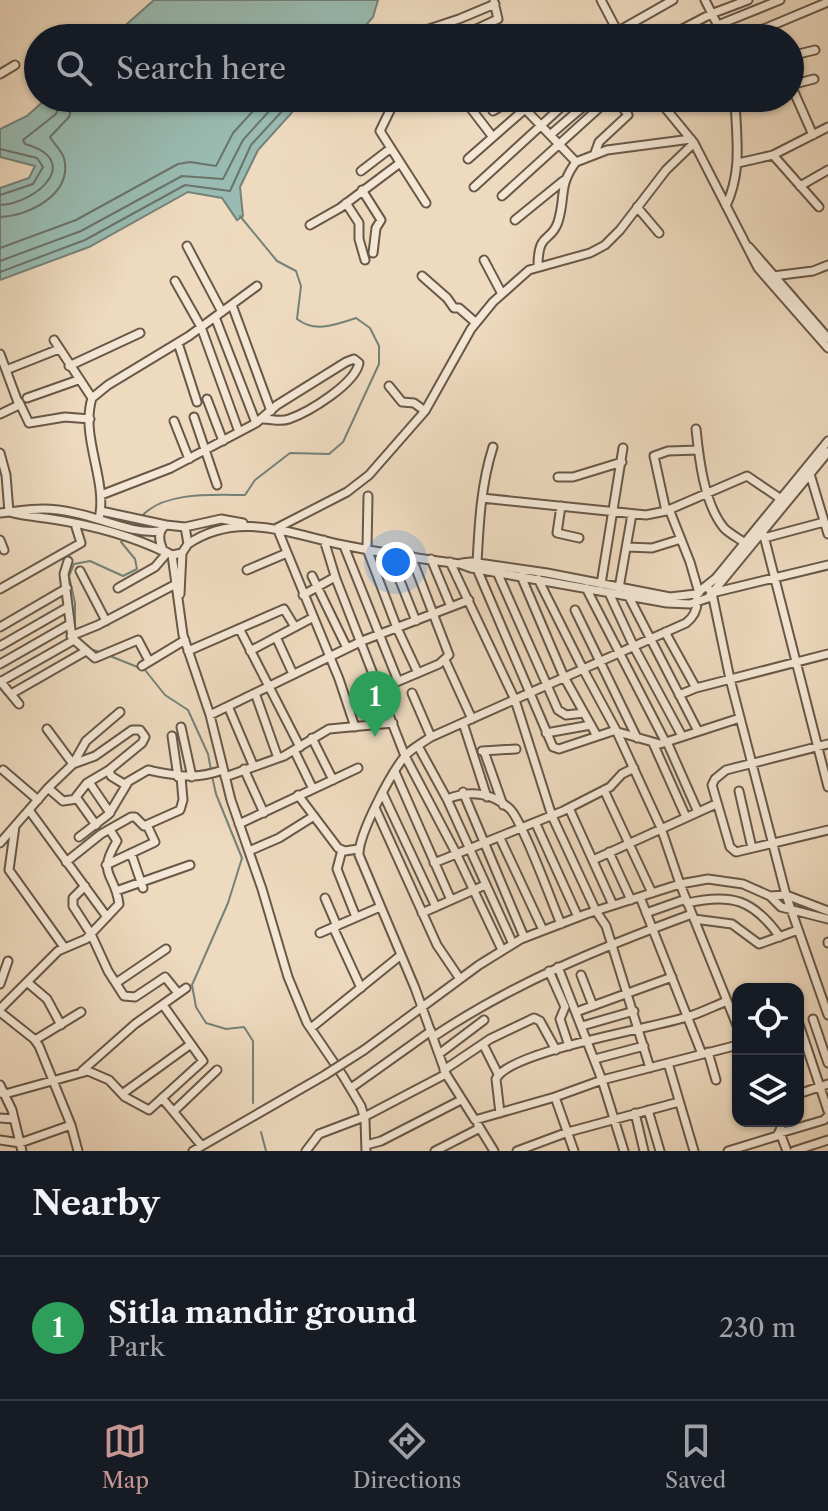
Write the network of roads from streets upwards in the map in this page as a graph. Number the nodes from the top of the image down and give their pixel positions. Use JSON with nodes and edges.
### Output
{"nodes":[{"id":1,"x":601,"y":0,"type":"edge"},
{"id":2,"x":673,"y":0,"type":"edge"},
{"id":3,"x":748,"y":0,"type":"edge"},
{"id":4,"x":780,"y":0,"type":"edge"},
{"id":5,"x":708,"y":1,"type":"edge"},
{"id":6,"x":494,"y":2,"type":"edge"},
{"id":7,"x":828,"y":2,"type":"edge"},
{"id":8,"x":711,"y":14,"type":"junction"},
{"id":9,"x":440,"y":24,"type":"edge"},
{"id":10,"x":487,"y":24,"type":"edge"},
{"id":11,"x":614,"y":24,"type":"edge"},
{"id":12,"x":635,"y":24,"type":"edge"},
{"id":13,"x":692,"y":24,"type":"edge"},
{"id":14,"x":717,"y":24,"type":"edge"},
{"id":15,"x":720,"y":24,"type":"edge"},
{"id":16,"x":775,"y":24,"type":"edge"},
{"id":17,"x":815,"y":50,"type":"dead end"},
{"id":18,"x":804,"y":53,"type":"edge"},
{"id":19,"x":15,"y":65,"type":"dead end"},
{"id":20,"x":0,"y":74,"type":"edge"},
{"id":21,"x":814,"y":79,"type":"dead end"},
{"id":22,"x":804,"y":84,"type":"edge"},
{"id":23,"x":389,"y":112,"type":"edge"},
{"id":24,"x":474,"y":112,"type":"edge"},
{"id":25,"x":521,"y":112,"type":"edge"},
{"id":26,"x":528,"y":112,"type":"edge"},
{"id":27,"x":556,"y":112,"type":"edge"},
{"id":28,"x":577,"y":112,"type":"edge"},
{"id":29,"x":595,"y":112,"type":"edge"},
{"id":30,"x":625,"y":112,"type":"edge"},
{"id":31,"x":668,"y":112,"type":"edge"},
{"id":32,"x":737,"y":112,"type":"edge"},
{"id":33,"x":802,"y":112,"type":"edge"},
{"id":34,"x":542,"y":126,"type":"junction"},
{"id":35,"x":828,"y":127,"type":"edge"},
{"id":36,"x":550,"y":135,"type":"junction"},
{"id":37,"x":813,"y":135,"type":"junction"},
{"id":38,"x":492,"y":136,"type":"junction"},
{"id":39,"x":692,"y":141,"type":"junction"},
{"id":40,"x":559,"y":145,"type":"junction"},
{"id":41,"x":391,"y":148,"type":"junction"},
{"id":42,"x":595,"y":153,"type":"junction"},
{"id":43,"x":773,"y":155,"type":"junction"},
{"id":44,"x":468,"y":159,"type":"dead end"},
{"id":45,"x":576,"y":162,"type":"junction"},
{"id":46,"x":400,"y":163,"type":"junction"},
{"id":47,"x":738,"y":163,"type":"junction"},
{"id":48,"x":828,"y":170,"type":"edge"},
{"id":49,"x":361,"y":171,"type":"dead end"},
{"id":50,"x":563,"y":181,"type":"junction"},
{"id":51,"x":800,"y":186,"type":"junction"},
{"id":52,"x":474,"y":187,"type":"dead end"},
{"id":53,"x":362,"y":190,"type":"junction"},
{"id":54,"x":502,"y":196,"type":"dead end"},
{"id":55,"x":346,"y":203,"type":"junction"},
{"id":56,"x":426,"y":203,"type":"dead end"},
{"id":57,"x":726,"y":206,"type":"junction"},
{"id":58,"x":637,"y":207,"type":"junction"},
{"id":59,"x":819,"y":207,"type":"dead end"},
{"id":60,"x":515,"y":220,"type":"dead end"},
{"id":61,"x":310,"y":225,"type":"dead end"},
{"id":62,"x":659,"y":233,"type":"dead end"},
{"id":63,"x":187,"y":246,"type":"dead end"},
{"id":64,"x":373,"y":253,"type":"dead end"},
{"id":65,"x":365,"y":260,"type":"dead end"},
{"id":66,"x":484,"y":260,"type":"dead end"},
{"id":67,"x":828,"y":265,"type":"edge"},
{"id":68,"x":538,"y":266,"type":"junction"},
{"id":69,"x":769,"y":275,"type":"junction"},
{"id":70,"x":422,"y":276,"type":"dead end"},
{"id":71,"x":175,"y":281,"type":"dead end"},
{"id":72,"x":257,"y":286,"type":"dead end"},
{"id":73,"x":502,"y":294,"type":"junction"},
{"id":74,"x":232,"y":305,"type":"junction"},
{"id":75,"x":218,"y":314,"type":"junction"},
{"id":76,"x":475,"y":322,"type":"junction"},
{"id":77,"x":201,"y":327,"type":"junction"},
{"id":78,"x":140,"y":333,"type":"dead end"},
{"id":79,"x":828,"y":338,"type":"edge"},
{"id":80,"x":54,"y":340,"type":"dead end"},
{"id":81,"x":178,"y":343,"type":"junction"},
{"id":82,"x":828,"y":348,"type":"edge"},
{"id":83,"x":59,"y":349,"type":"junction"},
{"id":84,"x":0,"y":354,"type":"edge"},
{"id":85,"x":69,"y":366,"type":"junction"},
{"id":86,"x":6,"y":370,"type":"junction"},
{"id":87,"x":78,"y":380,"type":"junction"},
{"id":88,"x":389,"y":386,"type":"dead end"},
{"id":89,"x":27,"y":398,"type":"dead end"},
{"id":90,"x":92,"y":398,"type":"junction"},
{"id":91,"x":207,"y":399,"type":"dead end"},
{"id":92,"x":19,"y":402,"type":"junction"},
{"id":93,"x":197,"y":402,"type":"dead end"},
{"id":94,"x":271,"y":411,"type":"junction"},
{"id":95,"x":425,"y":411,"type":"junction"},
{"id":96,"x":0,"y":414,"type":"edge"},
{"id":97,"x":194,"y":417,"type":"dead end"},
{"id":98,"x":90,"y":419,"type":"junction"},
{"id":99,"x":174,"y":421,"type":"dead end"},
{"id":100,"x":260,"y":421,"type":"junction"},
{"id":101,"x":696,"y":429,"type":"dead end"},
{"id":102,"x":239,"y":432,"type":"junction"},
{"id":103,"x":223,"y":441,"type":"junction"},
{"id":104,"x":828,"y":441,"type":"edge"},
{"id":105,"x":493,"y":447,"type":"dead end"},
{"id":106,"x":623,"y":448,"type":"dead end"},
{"id":107,"x":206,"y":450,"type":"junction"},
{"id":108,"x":698,"y":450,"type":"junction"},
{"id":109,"x":828,"y":452,"type":"edge"},
{"id":110,"x":0,"y":453,"type":"edge"},
{"id":111,"x":189,"y":459,"type":"junction"},
{"id":112,"x":622,"y":462,"type":"junction"},
{"id":113,"x":810,"y":474,"type":"junction"},
{"id":114,"x":558,"y":477,"type":"dead end"},
{"id":115,"x":217,"y":485,"type":"dead end"},
{"id":116,"x":708,"y":493,"type":"junction"},
{"id":117,"x":101,"y":495,"type":"junction"},
{"id":118,"x":368,"y":496,"type":"dead end"},
{"id":119,"x":482,"y":498,"type":"junction"},
{"id":120,"x":781,"y":499,"type":"junction"},
{"id":121,"x":561,"y":506,"type":"junction"},
{"id":122,"x":667,"y":510,"type":"junction"},
{"id":123,"x":4,"y":513,"type":"edge"},
{"id":124,"x":614,"y":513,"type":"junction"},
{"id":125,"x":632,"y":514,"type":"junction"},
{"id":126,"x":100,"y":515,"type":"junction"},
{"id":127,"x":824,"y":522,"type":"junction"},
{"id":128,"x":75,"y":524,"type":"junction"},
{"id":129,"x":249,"y":525,"type":"junction"},
{"id":130,"x":185,"y":527,"type":"junction"},
{"id":131,"x":163,"y":528,"type":"junction"},
{"id":132,"x":277,"y":528,"type":"junction"},
{"id":133,"x":118,"y":530,"type":"junction"},
{"id":134,"x":828,"y":534,"type":"edge"},
{"id":135,"x":763,"y":535,"type":"junction"},
{"id":136,"x":142,"y":537,"type":"junction"},
{"id":137,"x":579,"y":538,"type":"dead end"},
{"id":138,"x":681,"y":539,"type":"junction"},
{"id":139,"x":0,"y":540,"type":"edge"},
{"id":140,"x":324,"y":540,"type":"junction"},
{"id":141,"x":745,"y":543,"type":"junction"},
{"id":142,"x":188,"y":544,"type":"junction"},
{"id":143,"x":344,"y":546,"type":"junction"},
{"id":144,"x":627,"y":547,"type":"junction"},
{"id":145,"x":367,"y":549,"type":"junction"},
{"id":146,"x":4,"y":550,"type":"dead end"},
{"id":147,"x":182,"y":553,"type":"junction"},
{"id":148,"x":287,"y":553,"type":"junction"},
{"id":149,"x":389,"y":553,"type":"junction"},
{"id":150,"x":169,"y":554,"type":"junction"},
{"id":151,"x":411,"y":556,"type":"junction"},
{"id":152,"x":431,"y":559,"type":"junction"},
{"id":153,"x":68,"y":561,"type":"dead end"},
{"id":154,"x":450,"y":562,"type":"junction"},
{"id":155,"x":828,"y":565,"type":"edge"},
{"id":156,"x":477,"y":566,"type":"junction"},
{"id":157,"x":247,"y":570,"type":"dead end"},
{"id":158,"x":80,"y":571,"type":"dead end"},
{"id":159,"x":497,"y":572,"type":"junction"},
{"id":160,"x":312,"y":576,"type":"dead end"},
{"id":161,"x":521,"y":576,"type":"junction"},
{"id":162,"x":335,"y":577,"type":"junction"},
{"id":163,"x":538,"y":579,"type":"junction"},
{"id":164,"x":775,"y":579,"type":"junction"},
{"id":165,"x":176,"y":584,"type":"junction"},
{"id":166,"x":601,"y":584,"type":"junction"},
{"id":167,"x":317,"y":587,"type":"junction"},
{"id":168,"x":67,"y":588,"type":"junction"},
{"id":169,"x":118,"y":588,"type":"dead end"},
{"id":170,"x":586,"y":588,"type":"junction"},
{"id":171,"x":619,"y":588,"type":"junction"},
{"id":172,"x":0,"y":589,"type":"edge"},
{"id":173,"x":710,"y":590,"type":"junction"},
{"id":174,"x":609,"y":593,"type":"junction"},
{"id":175,"x":303,"y":595,"type":"junction"},
{"id":176,"x":629,"y":597,"type":"junction"},
{"id":177,"x":698,"y":597,"type":"junction"},
{"id":178,"x":469,"y":600,"type":"junction"},
{"id":179,"x":68,"y":607,"type":"junction"},
{"id":180,"x":451,"y":607,"type":"junction"},
{"id":181,"x":575,"y":610,"type":"dead end"},
{"id":182,"x":179,"y":613,"type":"junction"},
{"id":183,"x":434,"y":614,"type":"junction"},
{"id":184,"x":312,"y":618,"type":"junction"},
{"id":185,"x":106,"y":621,"type":"junction"},
{"id":186,"x":416,"y":621,"type":"junction"},
{"id":187,"x":70,"y":624,"type":"junction"},
{"id":188,"x":0,"y":627,"type":"edge"},
{"id":189,"x":295,"y":627,"type":"junction"},
{"id":190,"x":397,"y":628,"type":"junction"},
{"id":191,"x":240,"y":630,"type":"junction"},
{"id":192,"x":665,"y":632,"type":"junction"},
{"id":193,"x":380,"y":634,"type":"junction"},
{"id":194,"x":276,"y":637,"type":"junction"},
{"id":195,"x":73,"y":638,"type":"junction"},
{"id":196,"x":650,"y":639,"type":"junction"},
{"id":197,"x":185,"y":640,"type":"junction"},
{"id":198,"x":362,"y":641,"type":"junction"},
{"id":199,"x":0,"y":646,"type":"edge"},
{"id":200,"x":634,"y":647,"type":"junction"},
{"id":201,"x":347,"y":648,"type":"junction"},
{"id":202,"x":86,"y":651,"type":"junction"},
{"id":203,"x":188,"y":651,"type":"junction"},
{"id":204,"x":250,"y":651,"type":"junction"},
{"id":205,"x":620,"y":653,"type":"junction"},
{"id":206,"x":828,"y":654,"type":"edge"},
{"id":207,"x":329,"y":656,"type":"junction"},
{"id":208,"x":445,"y":660,"type":"junction"},
{"id":209,"x":600,"y":661,"type":"junction"},
{"id":210,"x":794,"y":662,"type":"junction"},
{"id":211,"x":0,"y":664,"type":"edge"},
{"id":212,"x":583,"y":669,"type":"junction"},
{"id":213,"x":418,"y":673,"type":"junction"},
{"id":214,"x":293,"y":674,"type":"junction"},
{"id":215,"x":564,"y":677,"type":"junction"},
{"id":216,"x":730,"y":679,"type":"junction"},
{"id":217,"x":398,"y":681,"type":"junction"},
{"id":218,"x":0,"y":682,"type":"edge"},
{"id":219,"x":548,"y":684,"type":"junction"},
{"id":220,"x":270,"y":685,"type":"junction"},
{"id":221,"x":696,"y":688,"type":"junction"},
{"id":222,"x":380,"y":689,"type":"junction"},
{"id":223,"x":531,"y":692,"type":"junction"},
{"id":224,"x":255,"y":693,"type":"junction"},
{"id":225,"x":412,"y":693,"type":"dead end"},
{"id":226,"x":11,"y":694,"type":"junction"},
{"id":227,"x":679,"y":695,"type":"junction"},
{"id":228,"x":515,"y":700,"type":"junction"},
{"id":229,"x":19,"y":704,"type":"dead end"},
{"id":230,"x":228,"y":706,"type":"junction"},
{"id":231,"x":120,"y":712,"type":"dead end"},
{"id":232,"x":584,"y":713,"type":"junction"},
{"id":233,"x":210,"y":715,"type":"junction"},
{"id":234,"x":740,"y":718,"type":"junction"},
{"id":235,"x":472,"y":719,"type":"junction"},
{"id":236,"x":393,"y":723,"type":"junction"},
{"id":237,"x":463,"y":723,"type":"junction"},
{"id":238,"x":591,"y":725,"type":"junction"},
{"id":239,"x":181,"y":727,"type":"dead end"},
{"id":240,"x":355,"y":727,"type":"junction"},
{"id":241,"x":47,"y":729,"type":"dead end"},
{"id":242,"x":617,"y":731,"type":"junction"},
{"id":243,"x":698,"y":731,"type":"junction"},
{"id":244,"x":546,"y":733,"type":"junction"},
{"id":245,"x":172,"y":736,"type":"dead end"},
{"id":246,"x":597,"y":736,"type":"junction"},
{"id":247,"x":682,"y":736,"type":"junction"},
{"id":248,"x":431,"y":737,"type":"junction"},
{"id":249,"x":312,"y":738,"type":"junction"},
{"id":250,"x":637,"y":738,"type":"junction"},
{"id":251,"x":666,"y":742,"type":"junction"},
{"id":252,"x":653,"y":743,"type":"junction"},
{"id":253,"x":828,"y":744,"type":"edge"},
{"id":254,"x":418,"y":746,"type":"junction"},
{"id":255,"x":816,"y":747,"type":"junction"},
{"id":256,"x":297,"y":749,"type":"junction"},
{"id":257,"x":516,"y":749,"type":"dead end"},
{"id":258,"x":472,"y":750,"type":"junction"},
{"id":259,"x":484,"y":751,"type":"junction"},
{"id":260,"x":405,"y":756,"type":"junction"},
{"id":261,"x":278,"y":758,"type":"junction"},
{"id":262,"x":752,"y":762,"type":"junction"},
{"id":263,"x":73,"y":764,"type":"junction"},
{"id":264,"x":253,"y":765,"type":"junction"},
{"id":265,"x":358,"y":768,"type":"dead end"},
{"id":266,"x":634,"y":768,"type":"junction"},
{"id":267,"x":244,"y":769,"type":"junction"},
{"id":268,"x":3,"y":770,"type":"dead end"},
{"id":269,"x":109,"y":770,"type":"junction"},
{"id":270,"x":395,"y":772,"type":"junction"},
{"id":271,"x":224,"y":774,"type":"junction"},
{"id":272,"x":179,"y":777,"type":"junction"},
{"id":273,"x":195,"y":778,"type":"junction"},
{"id":274,"x":333,"y":780,"type":"junction"},
{"id":275,"x":89,"y":782,"type":"junction"},
{"id":276,"x":127,"y":784,"type":"junction"},
{"id":277,"x":828,"y":787,"type":"edge"},
{"id":278,"x":48,"y":788,"type":"junction"},
{"id":279,"x":313,"y":789,"type":"junction"},
{"id":280,"x":604,"y":790,"type":"junction"},
{"id":281,"x":739,"y":791,"type":"dead end"},
{"id":282,"x":463,"y":792,"type":"junction"},
{"id":283,"x":383,"y":794,"type":"junction"},
{"id":284,"x":298,"y":795,"type":"junction"},
{"id":285,"x":487,"y":797,"type":"junction"},
{"id":286,"x":77,"y":799,"type":"junction"},
{"id":287,"x":447,"y":799,"type":"junction"},
{"id":288,"x":38,"y":800,"type":"junction"},
{"id":289,"x":716,"y":804,"type":"junction"},
{"id":290,"x":503,"y":805,"type":"junction"},
{"id":291,"x":569,"y":808,"type":"junction"},
{"id":292,"x":29,"y":810,"type":"junction"},
{"id":293,"x":376,"y":810,"type":"junction"},
{"id":294,"x":698,"y":812,"type":"junction"},
{"id":295,"x":110,"y":813,"type":"junction"},
{"id":296,"x":264,"y":813,"type":"junction"},
{"id":297,"x":314,"y":816,"type":"junction"},
{"id":298,"x":552,"y":816,"type":"junction"},
{"id":299,"x":686,"y":817,"type":"junction"},
{"id":300,"x":239,"y":824,"type":"junction"},
{"id":301,"x":536,"y":824,"type":"junction"},
{"id":302,"x":96,"y":825,"type":"junction"},
{"id":303,"x":147,"y":825,"type":"junction"},
{"id":304,"x":15,"y":826,"type":"junction"},
{"id":305,"x":661,"y":828,"type":"junction"},
{"id":306,"x":110,"y":830,"type":"junction"},
{"id":307,"x":521,"y":830,"type":"junction"},
{"id":308,"x":828,"y":830,"type":"edge"},
{"id":309,"x":79,"y":837,"type":"dead end"},
{"id":310,"x":500,"y":838,"type":"junction"},
{"id":311,"x":0,"y":843,"type":"edge"},
{"id":312,"x":629,"y":843,"type":"junction"},
{"id":313,"x":773,"y":843,"type":"junction"},
{"id":314,"x":483,"y":844,"type":"junction"},
{"id":315,"x":752,"y":848,"type":"junction"},
{"id":316,"x":358,"y":849,"type":"junction"},
{"id":317,"x":342,"y":850,"type":"junction"},
{"id":318,"x":469,"y":850,"type":"junction"},
{"id":319,"x":249,"y":851,"type":"junction"},
{"id":320,"x":609,"y":852,"type":"junction"},
{"id":321,"x":131,"y":853,"type":"junction"},
{"id":322,"x":457,"y":855,"type":"junction"},
{"id":323,"x":593,"y":860,"type":"junction"},
{"id":324,"x":66,"y":862,"type":"junction"},
{"id":325,"x":434,"y":863,"type":"junction"},
{"id":326,"x":106,"y":865,"type":"junction"},
{"id":327,"x":190,"y":865,"type":"dead end"},
{"id":328,"x":141,"y":884,"type":"junction"},
{"id":329,"x":680,"y":884,"type":"junction"},
{"id":330,"x":485,"y":885,"type":"junction"},
{"id":331,"x":85,"y":886,"type":"junction"},
{"id":332,"x":474,"y":889,"type":"junction"},
{"id":333,"x":116,"y":891,"type":"junction"},
{"id":334,"x":652,"y":893,"type":"junction"},
{"id":335,"x":786,"y":895,"type":"junction"},
{"id":336,"x":770,"y":896,"type":"junction"},
{"id":337,"x":640,"y":897,"type":"junction"},
{"id":338,"x":325,"y":898,"type":"dead end"},
{"id":339,"x":451,"y":900,"type":"junction"},
{"id":340,"x":631,"y":900,"type":"junction"},
{"id":341,"x":686,"y":901,"type":"junction"},
{"id":342,"x":613,"y":905,"type":"junction"},
{"id":343,"x":380,"y":907,"type":"junction"},
{"id":344,"x":436,"y":907,"type":"junction"},
{"id":345,"x":596,"y":911,"type":"junction"},
{"id":346,"x":792,"y":911,"type":"junction"},
{"id":347,"x":828,"y":911,"type":"edge"},
{"id":348,"x":422,"y":913,"type":"junction"},
{"id":349,"x":646,"y":913,"type":"junction"},
{"id":350,"x":693,"y":916,"type":"junction"},
{"id":351,"x":107,"y":917,"type":"junction"},
{"id":352,"x":356,"y":917,"type":"junction"},
{"id":353,"x":578,"y":917,"type":"junction"},
{"id":354,"x":828,"y":919,"type":"edge"},
{"id":355,"x":561,"y":924,"type":"junction"},
{"id":356,"x":335,"y":926,"type":"junction"},
{"id":357,"x":543,"y":930,"type":"junction"},
{"id":358,"x":653,"y":930,"type":"junction"},
{"id":359,"x":798,"y":930,"type":"junction"},
{"id":360,"x":320,"y":933,"type":"dead end"},
{"id":361,"x":91,"y":934,"type":"junction"},
{"id":362,"x":524,"y":937,"type":"junction"},
{"id":363,"x":780,"y":937,"type":"junction"},
{"id":364,"x":513,"y":944,"type":"junction"},
{"id":365,"x":611,"y":946,"type":"junction"},
{"id":366,"x":64,"y":947,"type":"junction"},
{"id":367,"x":166,"y":949,"type":"dead end"},
{"id":368,"x":502,"y":950,"type":"junction"},
{"id":369,"x":401,"y":955,"type":"junction"},
{"id":370,"x":8,"y":961,"type":"dead end"},
{"id":371,"x":558,"y":967,"type":"junction"},
{"id":372,"x":549,"y":971,"type":"junction"},
{"id":373,"x":581,"y":975,"type":"dead end"},
{"id":374,"x":672,"y":977,"type":"junction"},
{"id":375,"x":460,"y":979,"type":"junction"},
{"id":376,"x":27,"y":982,"type":"junction"},
{"id":377,"x":116,"y":983,"type":"junction"},
{"id":378,"x":0,"y":984,"type":"edge"},
{"id":379,"x":186,"y":988,"type":"dead end"},
{"id":380,"x":361,"y":988,"type":"junction"},
{"id":381,"x":178,"y":993,"type":"junction"},
{"id":382,"x":629,"y":994,"type":"junction"},
{"id":383,"x":727,"y":1001,"type":"junction"},
{"id":384,"x":163,"y":1005,"type":"junction"},
{"id":385,"x":593,"y":1006,"type":"junction"},
{"id":386,"x":422,"y":1007,"type":"junction"},
{"id":387,"x":0,"y":1011,"type":"edge"},
{"id":388,"x":634,"y":1011,"type":"junction"},
{"id":389,"x":81,"y":1012,"type":"dead end"},
{"id":390,"x":576,"y":1012,"type":"junction"},
{"id":391,"x":732,"y":1013,"type":"edge"},
{"id":392,"x":828,"y":1014,"type":"edge"},
{"id":393,"x":688,"y":1017,"type":"junction"},
{"id":394,"x":813,"y":1019,"type":"junction"},
{"id":395,"x":484,"y":1020,"type":"dead end"},
{"id":396,"x":804,"y":1022,"type":"edge"},
{"id":397,"x":61,"y":1025,"type":"junction"},
{"id":398,"x":582,"y":1026,"type":"junction"},
{"id":399,"x":311,"y":1028,"type":"junction"},
{"id":400,"x":639,"y":1029,"type":"junction"},
{"id":401,"x":432,"y":1034,"type":"junction"},
{"id":402,"x":804,"y":1038,"type":"edge"},
{"id":403,"x":35,"y":1040,"type":"junction"},
{"id":404,"x":587,"y":1040,"type":"junction"},
{"id":405,"x":191,"y":1044,"type":"junction"},
{"id":406,"x":483,"y":1044,"type":"junction"},
{"id":407,"x":569,"y":1046,"type":"junction"},
{"id":408,"x":644,"y":1046,"type":"junction"},
{"id":409,"x":732,"y":1046,"type":"edge"},
{"id":410,"x":556,"y":1050,"type":"junction"},
{"id":411,"x":705,"y":1053,"type":"junction"},
{"id":412,"x":439,"y":1054,"type":"junction"},
{"id":413,"x":595,"y":1059,"type":"junction"},
{"id":414,"x":668,"y":1063,"type":"junction"},
{"id":415,"x":828,"y":1063,"type":"edge"},
{"id":416,"x":650,"y":1068,"type":"junction"},
{"id":417,"x":217,"y":1070,"type":"dead end"},
{"id":418,"x":82,"y":1071,"type":"junction"},
{"id":419,"x":445,"y":1072,"type":"junction"},
{"id":420,"x":498,"y":1074,"type":"junction"},
{"id":421,"x":53,"y":1080,"type":"junction"},
{"id":422,"x":602,"y":1080,"type":"junction"},
{"id":423,"x":716,"y":1080,"type":"dead end"},
{"id":424,"x":0,"y":1085,"type":"edge"},
{"id":425,"x":824,"y":1085,"type":"edge"},
{"id":426,"x":351,"y":1088,"type":"junction"},
{"id":427,"x":804,"y":1092,"type":"edge"},
{"id":428,"x":3,"y":1094,"type":"edge"},
{"id":429,"x":122,"y":1094,"type":"junction"},
{"id":430,"x":555,"y":1097,"type":"junction"},
{"id":431,"x":162,"y":1098,"type":"junction"},
{"id":432,"x":461,"y":1100,"type":"junction"},
{"id":433,"x":679,"y":1102,"type":"junction"},
{"id":434,"x":648,"y":1110,"type":"junction"},
{"id":435,"x":174,"y":1111,"type":"junction"},
{"id":436,"x":500,"y":1113,"type":"junction"},
{"id":437,"x":635,"y":1113,"type":"junction"},
{"id":438,"x":828,"y":1114,"type":"edge"},
{"id":439,"x":364,"y":1117,"type":"junction"},
{"id":440,"x":0,"y":1118,"type":"edge"},
{"id":441,"x":615,"y":1118,"type":"junction"},
{"id":442,"x":14,"y":1119,"type":"junction"},
{"id":443,"x":475,"y":1120,"type":"junction"},
{"id":444,"x":71,"y":1125,"type":"junction"},
{"id":445,"x":780,"y":1127,"type":"edge"},
{"id":446,"x":480,"y":1128,"type":"junction"},
{"id":447,"x":568,"y":1132,"type":"junction"},
{"id":448,"x":780,"y":1133,"type":"junction"},
{"id":449,"x":0,"y":1140,"type":"edge"},
{"id":450,"x":828,"y":1140,"type":"edge"},
{"id":451,"x":201,"y":1145,"type":"junction"},
{"id":452,"x":21,"y":1147,"type":"edge"},
{"id":453,"x":366,"y":1148,"type":"edge"},
{"id":454,"x":78,"y":1151,"type":"edge"},
{"id":455,"x":193,"y":1151,"type":"edge"},
{"id":456,"x":306,"y":1151,"type":"edge"},
{"id":457,"x":435,"y":1151,"type":"edge"},
{"id":458,"x":494,"y":1151,"type":"edge"},
{"id":459,"x":517,"y":1151,"type":"edge"},
{"id":460,"x":574,"y":1151,"type":"edge"},
{"id":461,"x":624,"y":1151,"type":"edge"},
{"id":462,"x":644,"y":1151,"type":"edge"},
{"id":463,"x":660,"y":1151,"type":"edge"},
{"id":464,"x":694,"y":1151,"type":"edge"},
{"id":465,"x":728,"y":1151,"type":"edge"},
{"id":466,"x":787,"y":1151,"type":"edge"},
{"id":467,"x":794,"y":1151,"type":"edge"}],
"edges":[{"from":1,"to":11,"type":"street"},
{"from":2,"to":12,"type":"street"},
{"from":3,"to":8,"type":"street"},
{"from":4,"to":15,"type":"street"},
{"from":5,"to":8,"type":"street"},
{"from":6,"to":9,"type":"street"},
{"from":6,"to":10,"type":"street"},
{"from":7,"to":16,"type":"street"},
{"from":8,"to":13,"type":"street"},
{"from":8,"to":14,"type":"street"},
{"from":17,"to":18,"type":"street"},
{"from":19,"to":20,"type":"street"},
{"from":21,"to":22,"type":"street"},
{"from":23,"to":41,"type":"street"},
{"from":24,"to":38,"type":"street"},
{"from":25,"to":38,"type":"street"},
{"from":26,"to":34,"type":"street"},
{"from":27,"to":34,"type":"street"},
{"from":28,"to":36,"type":"street"},
{"from":29,"to":40,"type":"street"},
{"from":30,"to":42,"type":"street"},
{"from":31,"to":39,"type":"street"},
{"from":32,"to":47,"type":"street"},
{"from":33,"to":37,"type":"street"},
{"from":34,"to":36,"type":"street"},
{"from":34,"to":52,"type":"street"},
{"from":35,"to":37,"type":"street"},
{"from":36,"to":40,"type":"street"},
{"from":37,"to":43,"type":"street"},
{"from":38,"to":44,"type":"street"},
{"from":39,"to":42,"type":"street"},
{"from":39,"to":57,"type":"street"},
{"from":39,"to":58,"type":"street"},
{"from":40,"to":45,"type":"street"},
{"from":40,"to":54,"type":"street"},
{"from":41,"to":46,"type":"street"},
{"from":41,"to":49,"type":"street"},
{"from":42,"to":45,"type":"street"},
{"from":43,"to":47,"type":"street"},
{"from":43,"to":51,"type":"street"},
{"from":45,"to":50,"type":"street"},
{"from":46,"to":53,"type":"street"},
{"from":46,"to":56,"type":"street"},
{"from":47,"to":57,"type":"street"},
{"from":48,"to":51,"type":"street"},
{"from":50,"to":60,"type":"street"},
{"from":50,"to":68,"type":"street"},
{"from":51,"to":59,"type":"street"},
{"from":53,"to":55,"type":"street"},
{"from":53,"to":64,"type":"street"},
{"from":55,"to":61,"type":"street"},
{"from":55,"to":65,"type":"street"},
{"from":57,"to":69,"type":"street"},
{"from":58,"to":62,"type":"street"},
{"from":58,"to":68,"type":"street"},
{"from":63,"to":75,"type":"street"},
{"from":66,"to":73,"type":"street"},
{"from":67,"to":69,"type":"street"},
{"from":68,"to":73,"type":"street"},
{"from":69,"to":79,"type":"street"},
{"from":69,"to":82,"type":"street"},
{"from":70,"to":76,"type":"street"},
{"from":71,"to":77,"type":"street"},
{"from":72,"to":74,"type":"street"},
{"from":73,"to":76,"type":"street"},
{"from":74,"to":75,"type":"street"},
{"from":74,"to":94,"type":"street"},
{"from":75,"to":77,"type":"street"},
{"from":75,"to":100,"type":"street"},
{"from":76,"to":95,"type":"street"},
{"from":77,"to":81,"type":"street"},
{"from":77,"to":102,"type":"street"},
{"from":78,"to":85,"type":"street"},
{"from":80,"to":83,"type":"street"},
{"from":81,"to":90,"type":"street"},
{"from":81,"to":93,"type":"street"},
{"from":83,"to":85,"type":"street"},
{"from":83,"to":86,"type":"street"},
{"from":84,"to":86,"type":"street"},
{"from":85,"to":87,"type":"street"},
{"from":86,"to":92,"type":"street"},
{"from":87,"to":89,"type":"street"},
{"from":87,"to":90,"type":"street"},
{"from":88,"to":95,"type":"street"},
{"from":90,"to":98,"type":"street"},
{"from":91,"to":103,"type":"street"},
{"from":92,"to":96,"type":"street"},
{"from":92,"to":98,"type":"street"},
{"from":94,"to":100,"type":"street"},
{"from":94,"to":100,"type":"street"},
{"from":95,"to":132,"type":"street"},
{"from":97,"to":107,"type":"street"},
{"from":98,"to":117,"type":"street"},
{"from":99,"to":111,"type":"street"},
{"from":100,"to":102,"type":"street"},
{"from":101,"to":108,"type":"street"},
{"from":102,"to":103,"type":"street"},
{"from":103,"to":107,"type":"street"},
{"from":104,"to":120,"type":"street"},
{"from":105,"to":119,"type":"street"},
{"from":106,"to":112,"type":"street"},
{"from":107,"to":111,"type":"street"},
{"from":107,"to":115,"type":"street"},
{"from":108,"to":116,"type":"street"},
{"from":108,"to":122,"type":"street"},
{"from":109,"to":113,"type":"street"},
{"from":110,"to":123,"type":"street"},
{"from":111,"to":117,"type":"street"},
{"from":112,"to":114,"type":"street"},
{"from":112,"to":124,"type":"street"},
{"from":113,"to":127,"type":"street"},
{"from":113,"to":135,"type":"street"},
{"from":116,"to":120,"type":"street"},
{"from":116,"to":122,"type":"street"},
{"from":116,"to":141,"type":"street"},
{"from":117,"to":126,"type":"street"},
{"from":118,"to":145,"type":"street"},
{"from":119,"to":121,"type":"street"},
{"from":119,"to":156,"type":"street"},
{"from":120,"to":141,"type":"street"},
{"from":121,"to":124,"type":"street"},
{"from":121,"to":137,"type":"street"},
{"from":122,"to":125,"type":"street"},
{"from":122,"to":138,"type":"street"},
{"from":123,"to":126,"type":"street"},
{"from":123,"to":128,"type":"street"},
{"from":124,"to":125,"type":"street"},
{"from":124,"to":166,"type":"street"},
{"from":125,"to":144,"type":"street"},
{"from":126,"to":131,"type":"street"},
{"from":126,"to":133,"type":"street"},
{"from":127,"to":134,"type":"street"},
{"from":127,"to":135,"type":"street"},
{"from":128,"to":133,"type":"street"},
{"from":128,"to":172,"type":"street"},
{"from":129,"to":130,"type":"street"},
{"from":129,"to":132,"type":"street"},
{"from":129,"to":142,"type":"street"},
{"from":130,"to":131,"type":"street"},
{"from":130,"to":142,"type":"street"},
{"from":131,"to":136,"type":"street"},
{"from":131,"to":150,"type":"street"},
{"from":132,"to":140,"type":"street"},
{"from":132,"to":148,"type":"street"},
{"from":133,"to":136,"type":"street"},
{"from":135,"to":164,"type":"street"},
{"from":135,"to":173,"type":"street"},
{"from":136,"to":150,"type":"street"},
{"from":138,"to":144,"type":"street"},
{"from":138,"to":177,"type":"street"},
{"from":139,"to":146,"type":"street"},
{"from":140,"to":143,"type":"street"},
{"from":140,"to":162,"type":"street"},
{"from":141,"to":173,"type":"street"},
{"from":142,"to":147,"type":"street"},
{"from":143,"to":145,"type":"street"},
{"from":143,"to":193,"type":"street"},
{"from":144,"to":171,"type":"street"},
{"from":145,"to":149,"type":"street"},
{"from":145,"to":190,"type":"street"},
{"from":147,"to":150,"type":"street"},
{"from":147,"to":182,"type":"street"},
{"from":148,"to":157,"type":"street"},
{"from":148,"to":175,"type":"street"},
{"from":149,"to":151,"type":"street"},
{"from":149,"to":186,"type":"street"},
{"from":150,"to":165,"type":"street"},
{"from":150,"to":169,"type":"street"},
{"from":151,"to":152,"type":"street"},
{"from":151,"to":183,"type":"street"},
{"from":152,"to":154,"type":"street"},
{"from":152,"to":180,"type":"street"},
{"from":153,"to":168,"type":"street"},
{"from":154,"to":156,"type":"street"},
{"from":154,"to":178,"type":"street"},
{"from":155,"to":164,"type":"street"},
{"from":156,"to":159,"type":"street"},
{"from":156,"to":166,"type":"street"},
{"from":156,"to":223,"type":"street"},
{"from":158,"to":185,"type":"street"},
{"from":159,"to":161,"type":"street"},
{"from":159,"to":219,"type":"street"},
{"from":160,"to":167,"type":"street"},
{"from":161,"to":163,"type":"street"},
{"from":161,"to":215,"type":"street"},
{"from":162,"to":167,"type":"street"},
{"from":162,"to":198,"type":"street"},
{"from":163,"to":170,"type":"street"},
{"from":163,"to":212,"type":"street"},
{"from":164,"to":173,"type":"street"},
{"from":164,"to":210,"type":"street"},
{"from":165,"to":182,"type":"street"},
{"from":165,"to":185,"type":"street"},
{"from":166,"to":171,"type":"street"},
{"from":167,"to":175,"type":"street"},
{"from":167,"to":201,"type":"street"},
{"from":168,"to":179,"type":"street"},
{"from":168,"to":188,"type":"street"},
{"from":170,"to":174,"type":"street"},
{"from":170,"to":205,"type":"street"},
{"from":171,"to":177,"type":"street"},
{"from":173,"to":177,"type":"street"},
{"from":173,"to":216,"type":"street"},
{"from":174,"to":176,"type":"street"},
{"from":174,"to":200,"type":"street"},
{"from":175,"to":184,"type":"street"},
{"from":176,"to":177,"type":"street"},
{"from":176,"to":196,"type":"street"},
{"from":177,"to":192,"type":"street"},
{"from":178,"to":180,"type":"street"},
{"from":178,"to":228,"type":"street"},
{"from":179,"to":187,"type":"street"},
{"from":179,"to":199,"type":"street"},
{"from":180,"to":183,"type":"street"},
{"from":181,"to":209,"type":"street"},
{"from":182,"to":197,"type":"street"},
{"from":183,"to":186,"type":"street"},
{"from":183,"to":208,"type":"street"},
{"from":184,"to":189,"type":"street"},
{"from":184,"to":207,"type":"street"},
{"from":185,"to":195,"type":"street"},
{"from":186,"to":190,"type":"street"},
{"from":187,"to":195,"type":"street"},
{"from":187,"to":211,"type":"street"},
{"from":189,"to":191,"type":"street"},
{"from":189,"to":194,"type":"street"},
{"from":190,"to":193,"type":"street"},
{"from":190,"to":213,"type":"street"},
{"from":191,"to":203,"type":"street"},
{"from":191,"to":204,"type":"street"},
{"from":192,"to":196,"type":"street"},
{"from":192,"to":221,"type":"street"},
{"from":193,"to":198,"type":"street"},
{"from":193,"to":217,"type":"street"},
{"from":194,"to":204,"type":"street"},
{"from":194,"to":214,"type":"street"},
{"from":195,"to":202,"type":"street"},
{"from":195,"to":218,"type":"street"},
{"from":196,"to":200,"type":"street"},
{"from":196,"to":227,"type":"street"},
{"from":197,"to":202,"type":"street"},
{"from":197,"to":203,"type":"street"},
{"from":198,"to":201,"type":"street"},
{"from":198,"to":222,"type":"street"},
{"from":200,"to":205,"type":"street"},
{"from":200,"to":247,"type":"street"},
{"from":201,"to":207,"type":"street"},
{"from":202,"to":226,"type":"street"},
{"from":203,"to":233,"type":"street"},
{"from":204,"to":220,"type":"street"},
{"from":205,"to":209,"type":"street"},
{"from":205,"to":251,"type":"street"},
{"from":206,"to":210,"type":"street"},
{"from":207,"to":214,"type":"street"},
{"from":207,"to":240,"type":"street"},
{"from":208,"to":213,"type":"street"},
{"from":208,"to":235,"type":"street"},
{"from":209,"to":212,"type":"street"},
{"from":209,"to":250,"type":"street"},
{"from":210,"to":216,"type":"street"},
{"from":210,"to":255,"type":"street"},
{"from":212,"to":215,"type":"street"},
{"from":212,"to":242,"type":"street"},
{"from":213,"to":217,"type":"street"},
{"from":214,"to":220,"type":"street"},
{"from":215,"to":219,"type":"street"},
{"from":215,"to":232,"type":"street"},
{"from":216,"to":221,"type":"street"},
{"from":216,"to":234,"type":"street"},
{"from":217,"to":222,"type":"street"},
{"from":218,"to":226,"type":"street"},
{"from":219,"to":223,"type":"street"},
{"from":219,"to":232,"type":"street"},
{"from":220,"to":224,"type":"street"},
{"from":220,"to":256,"type":"street"},
{"from":221,"to":227,"type":"street"},
{"from":222,"to":236,"type":"street"},
{"from":223,"to":228,"type":"street"},
{"from":223,"to":244,"type":"street"},
{"from":224,"to":230,"type":"street"},
{"from":224,"to":261,"type":"street"},
{"from":225,"to":248,"type":"street"},
{"from":226,"to":229,"type":"street"},
{"from":227,"to":243,"type":"street"},
{"from":228,"to":235,"type":"street"},
{"from":228,"to":298,"type":"street"},
{"from":230,"to":233,"type":"street"},
{"from":230,"to":264,"type":"street"},
{"from":231,"to":263,"type":"street"},
{"from":232,"to":238,"type":"street"},
{"from":233,"to":271,"type":"street"},
{"from":234,"to":243,"type":"street"},
{"from":234,"to":262,"type":"street"},
{"from":235,"to":237,"type":"street"},
{"from":236,"to":240,"type":"street"},
{"from":236,"to":260,"type":"street"},
{"from":237,"to":248,"type":"street"},
{"from":237,"to":258,"type":"street"},
{"from":238,"to":244,"type":"street"},
{"from":238,"to":246,"type":"street"},
{"from":239,"to":273,"type":"street"},
{"from":240,"to":249,"type":"street"},
{"from":241,"to":263,"type":"street"},
{"from":242,"to":246,"type":"street"},
{"from":242,"to":250,"type":"street"},
{"from":242,"to":266,"type":"street"},
{"from":243,"to":247,"type":"street"},
{"from":244,"to":246,"type":"street"},
{"from":245,"to":272,"type":"street"},
{"from":247,"to":251,"type":"street"},
{"from":248,"to":254,"type":"street"},
{"from":249,"to":256,"type":"street"},
{"from":249,"to":274,"type":"street"},
{"from":250,"to":252,"type":"street"},
{"from":251,"to":252,"type":"street"},
{"from":251,"to":294,"type":"street"},
{"from":252,"to":299,"type":"street"},
{"from":253,"to":255,"type":"street"},
{"from":254,"to":260,"type":"street"},
{"from":254,"to":287,"type":"street"},
{"from":255,"to":262,"type":"street"},
{"from":255,"to":277,"type":"street"},
{"from":256,"to":261,"type":"street"},
{"from":256,"to":279,"type":"street"},
{"from":257,"to":259,"type":"street"},
{"from":258,"to":259,"type":"street"},
{"from":258,"to":285,"type":"street"},
{"from":259,"to":290,"type":"street"},
{"from":260,"to":270,"type":"street"},
{"from":260,"to":322,"type":"street"},
{"from":261,"to":264,"type":"street"},
{"from":262,"to":289,"type":"street"},
{"from":262,"to":313,"type":"street"},
{"from":263,"to":269,"type":"street"},
{"from":263,"to":278,"type":"street"},
{"from":264,"to":267,"type":"street"},
{"from":265,"to":274,"type":"street"},
{"from":266,"to":280,"type":"street"},
{"from":266,"to":305,"type":"street"},
{"from":267,"to":271,"type":"street"},
{"from":267,"to":296,"type":"street"},
{"from":268,"to":288,"type":"street"},
{"from":269,"to":275,"type":"street"},
{"from":269,"to":276,"type":"street"},
{"from":270,"to":283,"type":"street"},
{"from":270,"to":325,"type":"street"},
{"from":271,"to":273,"type":"street"},
{"from":271,"to":300,"type":"street"},
{"from":272,"to":273,"type":"street"},
{"from":272,"to":276,"type":"street"},
{"from":272,"to":303,"type":"street"},
{"from":274,"to":279,"type":"street"},
{"from":275,"to":286,"type":"street"},
{"from":275,"to":295,"type":"street"},
{"from":276,"to":295,"type":"street"},
{"from":278,"to":286,"type":"street"},
{"from":278,"to":288,"type":"street"},
{"from":279,"to":284,"type":"street"},
{"from":280,"to":291,"type":"street"},
{"from":280,"to":312,"type":"street"},
{"from":281,"to":315,"type":"street"},
{"from":282,"to":285,"type":"street"},
{"from":282,"to":287,"type":"street"},
{"from":282,"to":314,"type":"street"},
{"from":283,"to":293,"type":"street"},
{"from":283,"to":344,"type":"street"},
{"from":284,"to":296,"type":"street"},
{"from":284,"to":297,"type":"street"},
{"from":285,"to":290,"type":"street"},
{"from":286,"to":302,"type":"street"},
{"from":287,"to":318,"type":"street"},
{"from":288,"to":292,"type":"street"},
{"from":289,"to":294,"type":"street"},
{"from":289,"to":315,"type":"street"},
{"from":290,"to":307,"type":"street"},
{"from":291,"to":298,"type":"street"},
{"from":291,"to":323,"type":"street"},
{"from":292,"to":304,"type":"street"},
{"from":292,"to":324,"type":"street"},
{"from":293,"to":316,"type":"street"},
{"from":293,"to":348,"type":"street"},
{"from":294,"to":299,"type":"street"},
{"from":295,"to":302,"type":"street"},
{"from":296,"to":300,"type":"street"},
{"from":297,"to":317,"type":"street"},
{"from":297,"to":319,"type":"street"},
{"from":298,"to":301,"type":"street"},
{"from":298,"to":345,"type":"street"},
{"from":299,"to":305,"type":"street"},
{"from":300,"to":319,"type":"street"},
{"from":301,"to":307,"type":"street"},
{"from":301,"to":353,"type":"street"},
{"from":302,"to":309,"type":"street"},
{"from":303,"to":306,"type":"street"},
{"from":303,"to":321,"type":"street"},
{"from":304,"to":311,"type":"street"},
{"from":304,"to":366,"type":"street"},
{"from":305,"to":312,"type":"street"},
{"from":305,"to":329,"type":"street"},
{"from":306,"to":324,"type":"street"},
{"from":306,"to":326,"type":"street"},
{"from":307,"to":310,"type":"street"},
{"from":307,"to":355,"type":"street"},
{"from":308,"to":313,"type":"street"},
{"from":310,"to":314,"type":"street"},
{"from":310,"to":357,"type":"street"},
{"from":312,"to":320,"type":"street"},
{"from":312,"to":334,"type":"street"},
{"from":313,"to":315,"type":"street"},
{"from":313,"to":335,"type":"street"},
{"from":314,"to":318,"type":"street"},
{"from":314,"to":362,"type":"street"},
{"from":316,"to":317,"type":"street"},
{"from":316,"to":343,"type":"street"},
{"from":317,"to":352,"type":"street"},
{"from":318,"to":322,"type":"street"},
{"from":318,"to":330,"type":"street"},
{"from":319,"to":399,"type":"street"},
{"from":320,"to":323,"type":"street"},
{"from":320,"to":340,"type":"street"},
{"from":321,"to":326,"type":"street"},
{"from":321,"to":328,"type":"street"},
{"from":322,"to":325,"type":"street"},
{"from":322,"to":332,"type":"street"},
{"from":323,"to":342,"type":"street"},
{"from":324,"to":331,"type":"street"},
{"from":325,"to":339,"type":"street"},
{"from":326,"to":333,"type":"street"},
{"from":327,"to":328,"type":"street"},
{"from":328,"to":333,"type":"street"},
{"from":329,"to":334,"type":"street"},
{"from":329,"to":336,"type":"street"},
{"from":329,"to":341,"type":"street"},
{"from":330,"to":332,"type":"street"},
{"from":330,"to":364,"type":"street"},
{"from":331,"to":351,"type":"street"},
{"from":331,"to":361,"type":"street"},
{"from":332,"to":339,"type":"street"},
{"from":332,"to":368,"type":"street"},
{"from":333,"to":351,"type":"street"},
{"from":334,"to":337,"type":"street"},
{"from":335,"to":336,"type":"street"},
{"from":335,"to":346,"type":"street"},
{"from":335,"to":347,"type":"street"},
{"from":336,"to":346,"type":"street"},
{"from":337,"to":340,"type":"street"},
{"from":337,"to":349,"type":"street"},
{"from":338,"to":356,"type":"street"},
{"from":339,"to":344,"type":"street"},
{"from":340,"to":342,"type":"street"},
{"from":341,"to":349,"type":"street"},
{"from":341,"to":350,"type":"street"},
{"from":341,"to":363,"type":"street"},
{"from":342,"to":345,"type":"street"},
{"from":343,"to":352,"type":"street"},
{"from":343,"to":369,"type":"street"},
{"from":344,"to":348,"type":"street"},
{"from":345,"to":353,"type":"street"},
{"from":345,"to":365,"type":"street"},
{"from":346,"to":354,"type":"street"},
{"from":346,"to":359,"type":"street"},
{"from":348,"to":375,"type":"street"},
{"from":349,"to":358,"type":"street"},
{"from":350,"to":358,"type":"street"},
{"from":350,"to":363,"type":"street"},
{"from":350,"to":383,"type":"street"},
{"from":351,"to":361,"type":"street"},
{"from":352,"to":356,"type":"street"},
{"from":353,"to":355,"type":"street"},
{"from":355,"to":357,"type":"street"},
{"from":356,"to":360,"type":"street"},
{"from":356,"to":380,"type":"street"},
{"from":357,"to":362,"type":"street"},
{"from":358,"to":365,"type":"street"},
{"from":358,"to":374,"type":"street"},
{"from":359,"to":363,"type":"street"},
{"from":359,"to":392,"type":"street"},
{"from":361,"to":366,"type":"street"},
{"from":361,"to":377,"type":"street"},
{"from":362,"to":364,"type":"street"},
{"from":364,"to":368,"type":"street"},
{"from":365,"to":371,"type":"street"},
{"from":365,"to":382,"type":"street"},
{"from":366,"to":376,"type":"street"},
{"from":367,"to":377,"type":"street"},
{"from":368,"to":375,"type":"street"},
{"from":369,"to":380,"type":"street"},
{"from":369,"to":386,"type":"street"},
{"from":370,"to":378,"type":"street"},
{"from":371,"to":372,"type":"street"},
{"from":371,"to":390,"type":"street"},
{"from":372,"to":401,"type":"street"},
{"from":372,"to":407,"type":"street"},
{"from":373,"to":385,"type":"street"},
{"from":374,"to":382,"type":"street"},
{"from":374,"to":393,"type":"street"},
{"from":375,"to":386,"type":"street"},
{"from":376,"to":387,"type":"street"},
{"from":376,"to":397,"type":"street"},
{"from":377,"to":381,"type":"street"},
{"from":379,"to":381,"type":"street"},
{"from":380,"to":399,"type":"street"},
{"from":381,"to":384,"type":"street"},
{"from":382,"to":385,"type":"street"},
{"from":382,"to":388,"type":"street"},
{"from":383,"to":391,"type":"street"},
{"from":383,"to":393,"type":"street"},
{"from":384,"to":405,"type":"street"},
{"from":384,"to":418,"type":"street"},
{"from":385,"to":390,"type":"street"},
{"from":386,"to":401,"type":"street"},
{"from":386,"to":451,"type":"street","bridge":true},
{"from":387,"to":403,"type":"street"},
{"from":388,"to":398,"type":"street"},
{"from":388,"to":400,"type":"street"},
{"from":389,"to":397,"type":"street"},
{"from":390,"to":398,"type":"street"},
{"from":392,"to":394,"type":"street"},
{"from":393,"to":400,"type":"street"},
{"from":393,"to":411,"type":"street"},
{"from":394,"to":396,"type":"street"},
{"from":394,"to":415,"type":"street"},
{"from":395,"to":412,"type":"street"},
{"from":397,"to":403,"type":"street"},
{"from":398,"to":404,"type":"street"},
{"from":399,"to":426,"type":"street"},
{"from":400,"to":404,"type":"street"},
{"from":400,"to":408,"type":"street"},
{"from":401,"to":412,"type":"street"},
{"from":401,"to":426,"type":"street"},
{"from":402,"to":425,"type":"street"},
{"from":403,"to":421,"type":"street"},
{"from":404,"to":407,"type":"street"},
{"from":404,"to":413,"type":"street"},
{"from":405,"to":429,"type":"street"},
{"from":405,"to":431,"type":"street"},
{"from":406,"to":410,"type":"street"},
{"from":406,"to":419,"type":"street"},
{"from":406,"to":420,"type":"street"},
{"from":407,"to":410,"type":"street"},
{"from":408,"to":413,"type":"street"},
{"from":408,"to":416,"type":"street"},
{"from":409,"to":411,"type":"street"},
{"from":410,"to":420,"type":"street"},
{"from":411,"to":414,"type":"street"},
{"from":411,"to":423,"type":"street"},
{"from":412,"to":419,"type":"street"},
{"from":413,"to":422,"type":"street"},
{"from":414,"to":416,"type":"street"},
{"from":414,"to":433,"type":"street"},
{"from":416,"to":422,"type":"street"},
{"from":417,"to":435,"type":"street"},
{"from":418,"to":421,"type":"street"},
{"from":418,"to":429,"type":"street"},
{"from":419,"to":432,"type":"street"},
{"from":419,"to":439,"type":"street"},
{"from":420,"to":436,"type":"street"},
{"from":421,"to":428,"type":"street"},
{"from":421,"to":444,"type":"street"},
{"from":422,"to":430,"type":"street"},
{"from":422,"to":441,"type":"street"},
{"from":424,"to":428,"type":"street"},
{"from":425,"to":427,"type":"street"},
{"from":425,"to":438,"type":"street"},
{"from":426,"to":439,"type":"street"},
{"from":428,"to":442,"type":"street"},
{"from":429,"to":431,"type":"street"},
{"from":430,"to":436,"type":"street"},
{"from":430,"to":447,"type":"street"},
{"from":431,"to":435,"type":"street"},
{"from":432,"to":443,"type":"street"},
{"from":432,"to":453,"type":"street"},
{"from":433,"to":434,"type":"street"},
{"from":433,"to":464,"type":"street"},
{"from":434,"to":437,"type":"street"},
{"from":434,"to":463,"type":"street"},
{"from":435,"to":451,"type":"street"},
{"from":436,"to":443,"type":"street"},
{"from":437,"to":441,"type":"street"},
{"from":437,"to":462,"type":"street"},
{"from":438,"to":448,"type":"street"},
{"from":439,"to":453,"type":"street"},
{"from":439,"to":456,"type":"street"},
{"from":440,"to":442,"type":"street"},
{"from":441,"to":447,"type":"street"},
{"from":441,"to":461,"type":"street"},
{"from":442,"to":452,"type":"street"},
{"from":443,"to":446,"type":"street"},
{"from":444,"to":452,"type":"street"},
{"from":444,"to":454,"type":"street"},
{"from":445,"to":448,"type":"street"},
{"from":446,"to":457,"type":"street"},
{"from":446,"to":458,"type":"street"},
{"from":447,"to":459,"type":"street"},
{"from":447,"to":460,"type":"street"},
{"from":448,"to":465,"type":"street"},
{"from":448,"to":466,"type":"street"},
{"from":449,"to":452,"type":"street"},
{"from":450,"to":467,"type":"street"},
{"from":451,"to":455,"type":"street"}]}
